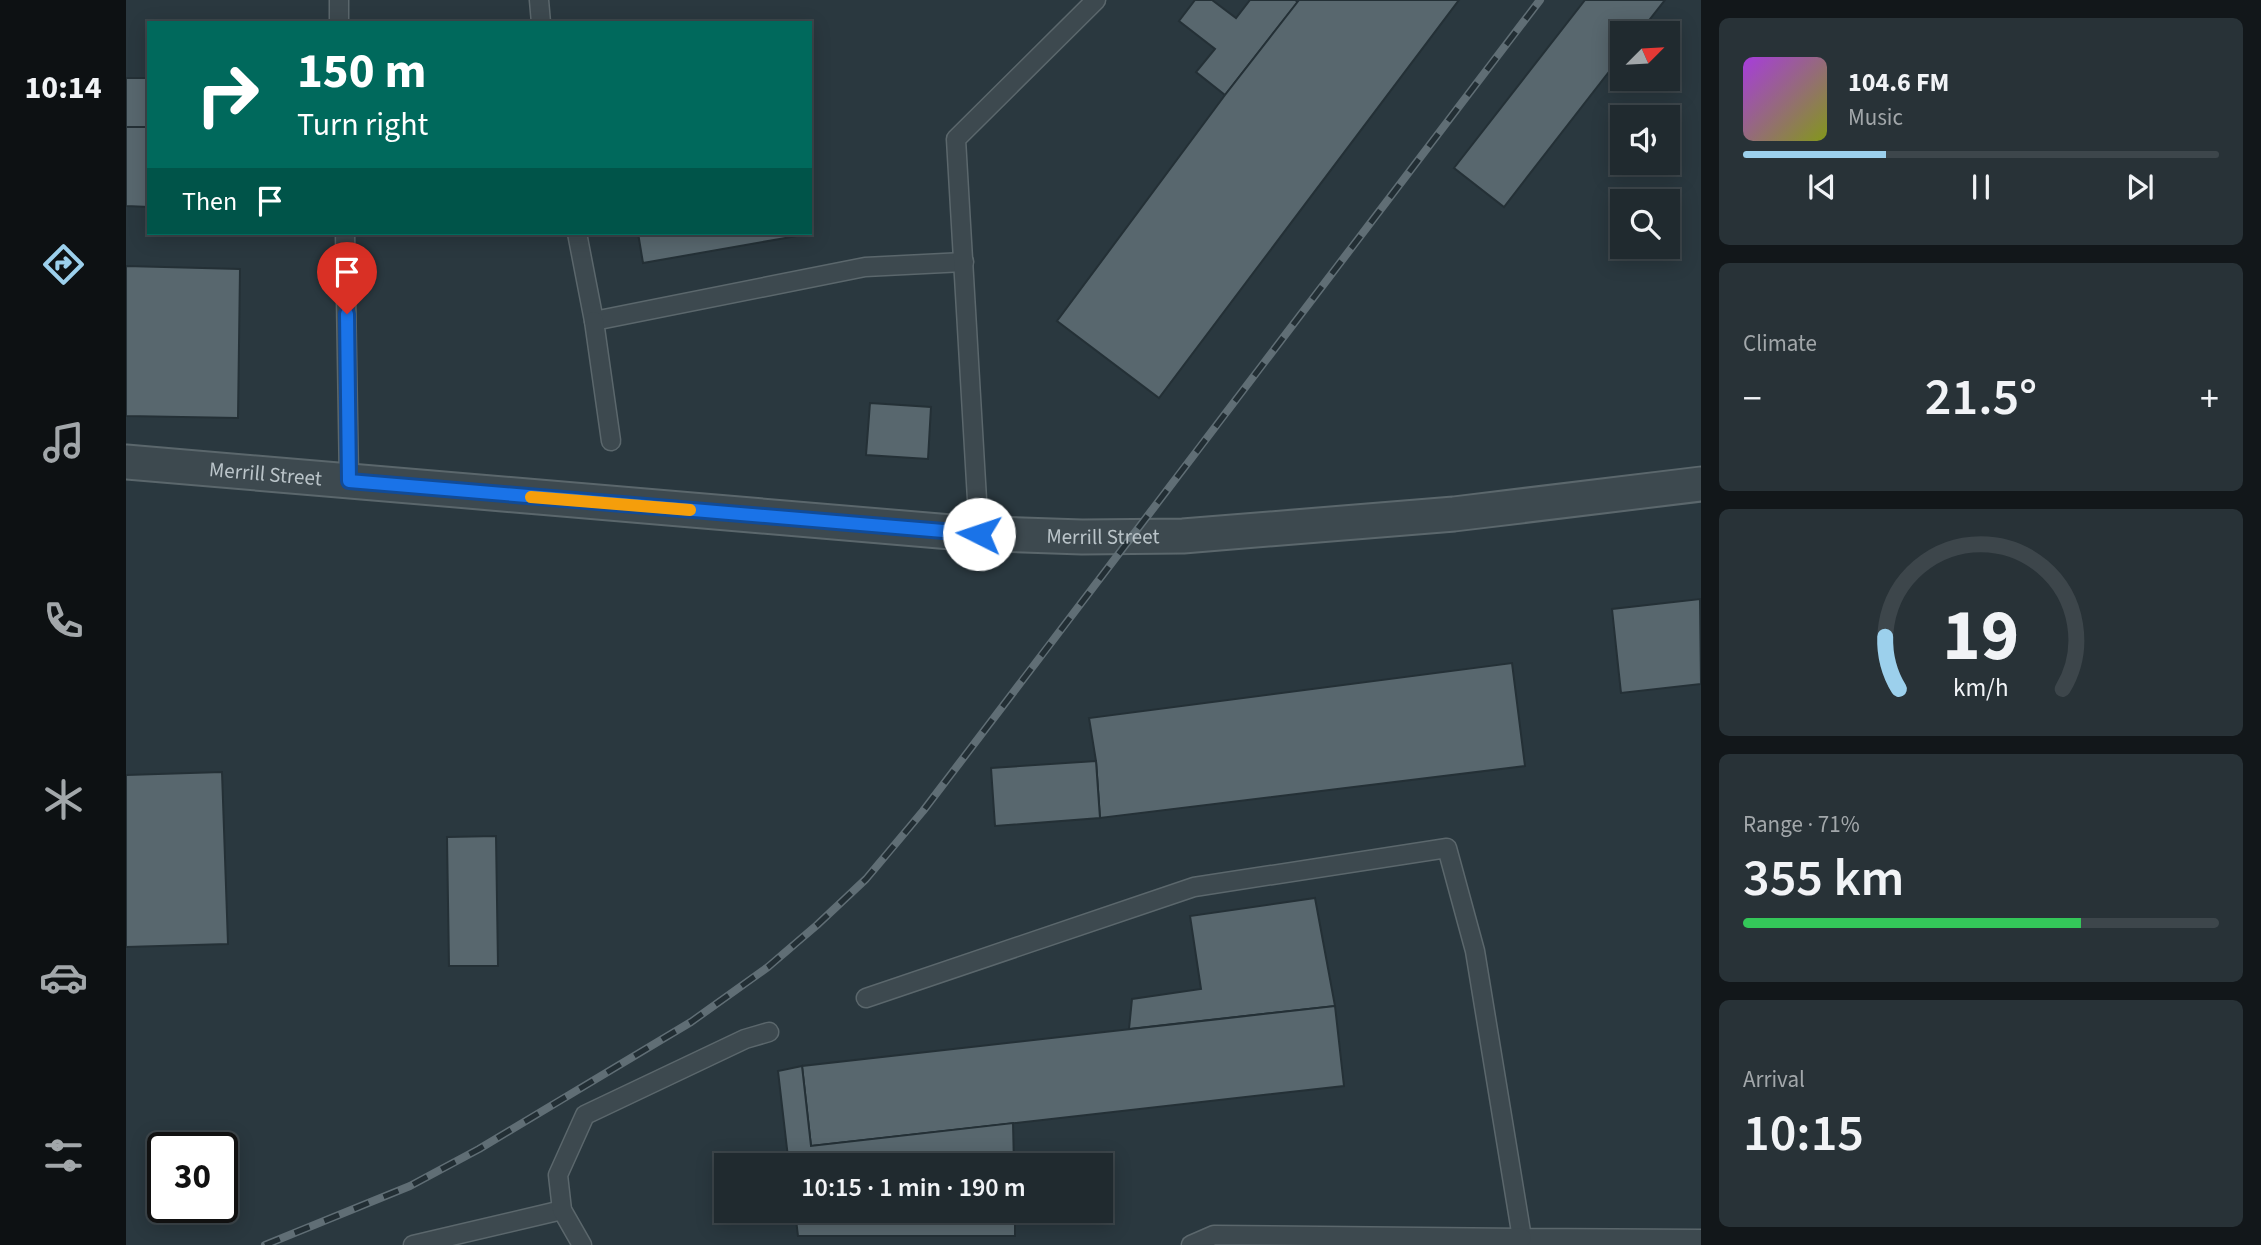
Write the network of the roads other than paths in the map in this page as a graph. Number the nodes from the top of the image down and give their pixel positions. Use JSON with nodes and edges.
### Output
{"nodes":[{"id":1,"x":339,"y":0,"type":"edge"},
{"id":2,"x":539,"y":0,"type":"edge"},
{"id":3,"x":1096,"y":0,"type":"edge"},
{"id":4,"x":339,"y":21,"type":"edge"},
{"id":5,"x":541,"y":21,"type":"edge"},
{"id":6,"x":345,"y":235,"type":"edge"},
{"id":7,"x":577,"y":235,"type":"edge"},
{"id":8,"x":964,"y":262,"type":"junction"},
{"id":9,"x":594,"y":321,"type":"junction"},
{"id":10,"x":611,"y":441,"type":"dead end"},
{"id":11,"x":126,"y":462,"type":"edge"},
{"id":12,"x":349,"y":481,"type":"junction"},
{"id":13,"x":1701,"y":484,"type":"edge"},
{"id":14,"x":979,"y":534,"type":"junction"},
{"id":15,"x":866,"y":999,"type":"dead end"},
{"id":16,"x":769,"y":1032,"type":"dead end"},
{"id":17,"x":562,"y":1210,"type":"junction"},
{"id":18,"x":1522,"y":1238,"type":"junction"},
{"id":19,"x":1701,"y":1239,"type":"edge"},
{"id":20,"x":413,"y":1245,"type":"edge"},
{"id":21,"x":582,"y":1245,"type":"edge"},
{"id":22,"x":1191,"y":1245,"type":"edge"}],
"edges":[{"from":1,"to":4,"type":"lane"},
{"from":2,"to":5,"type":"lane"},
{"from":3,"to":8,"type":"lane"},
{"from":6,"to":12,"type":"lane"},
{"from":7,"to":9,"type":"lane"},
{"from":8,"to":9,"type":"lane"},
{"from":8,"to":14,"type":"lane"},
{"from":9,"to":10,"type":"lane"},
{"from":11,"to":12,"type":"street","name":"Merrill Street"},
{"from":12,"to":14,"type":"street","name":"Merrill Street"},
{"from":13,"to":14,"type":"street","name":"Merrill Street"},
{"from":15,"to":18,"type":"lane"},
{"from":16,"to":17,"type":"lane"},
{"from":17,"to":20,"type":"lane"},
{"from":17,"to":21,"type":"lane"},
{"from":18,"to":19,"type":"lane"},
{"from":18,"to":22,"type":"lane"}]}
